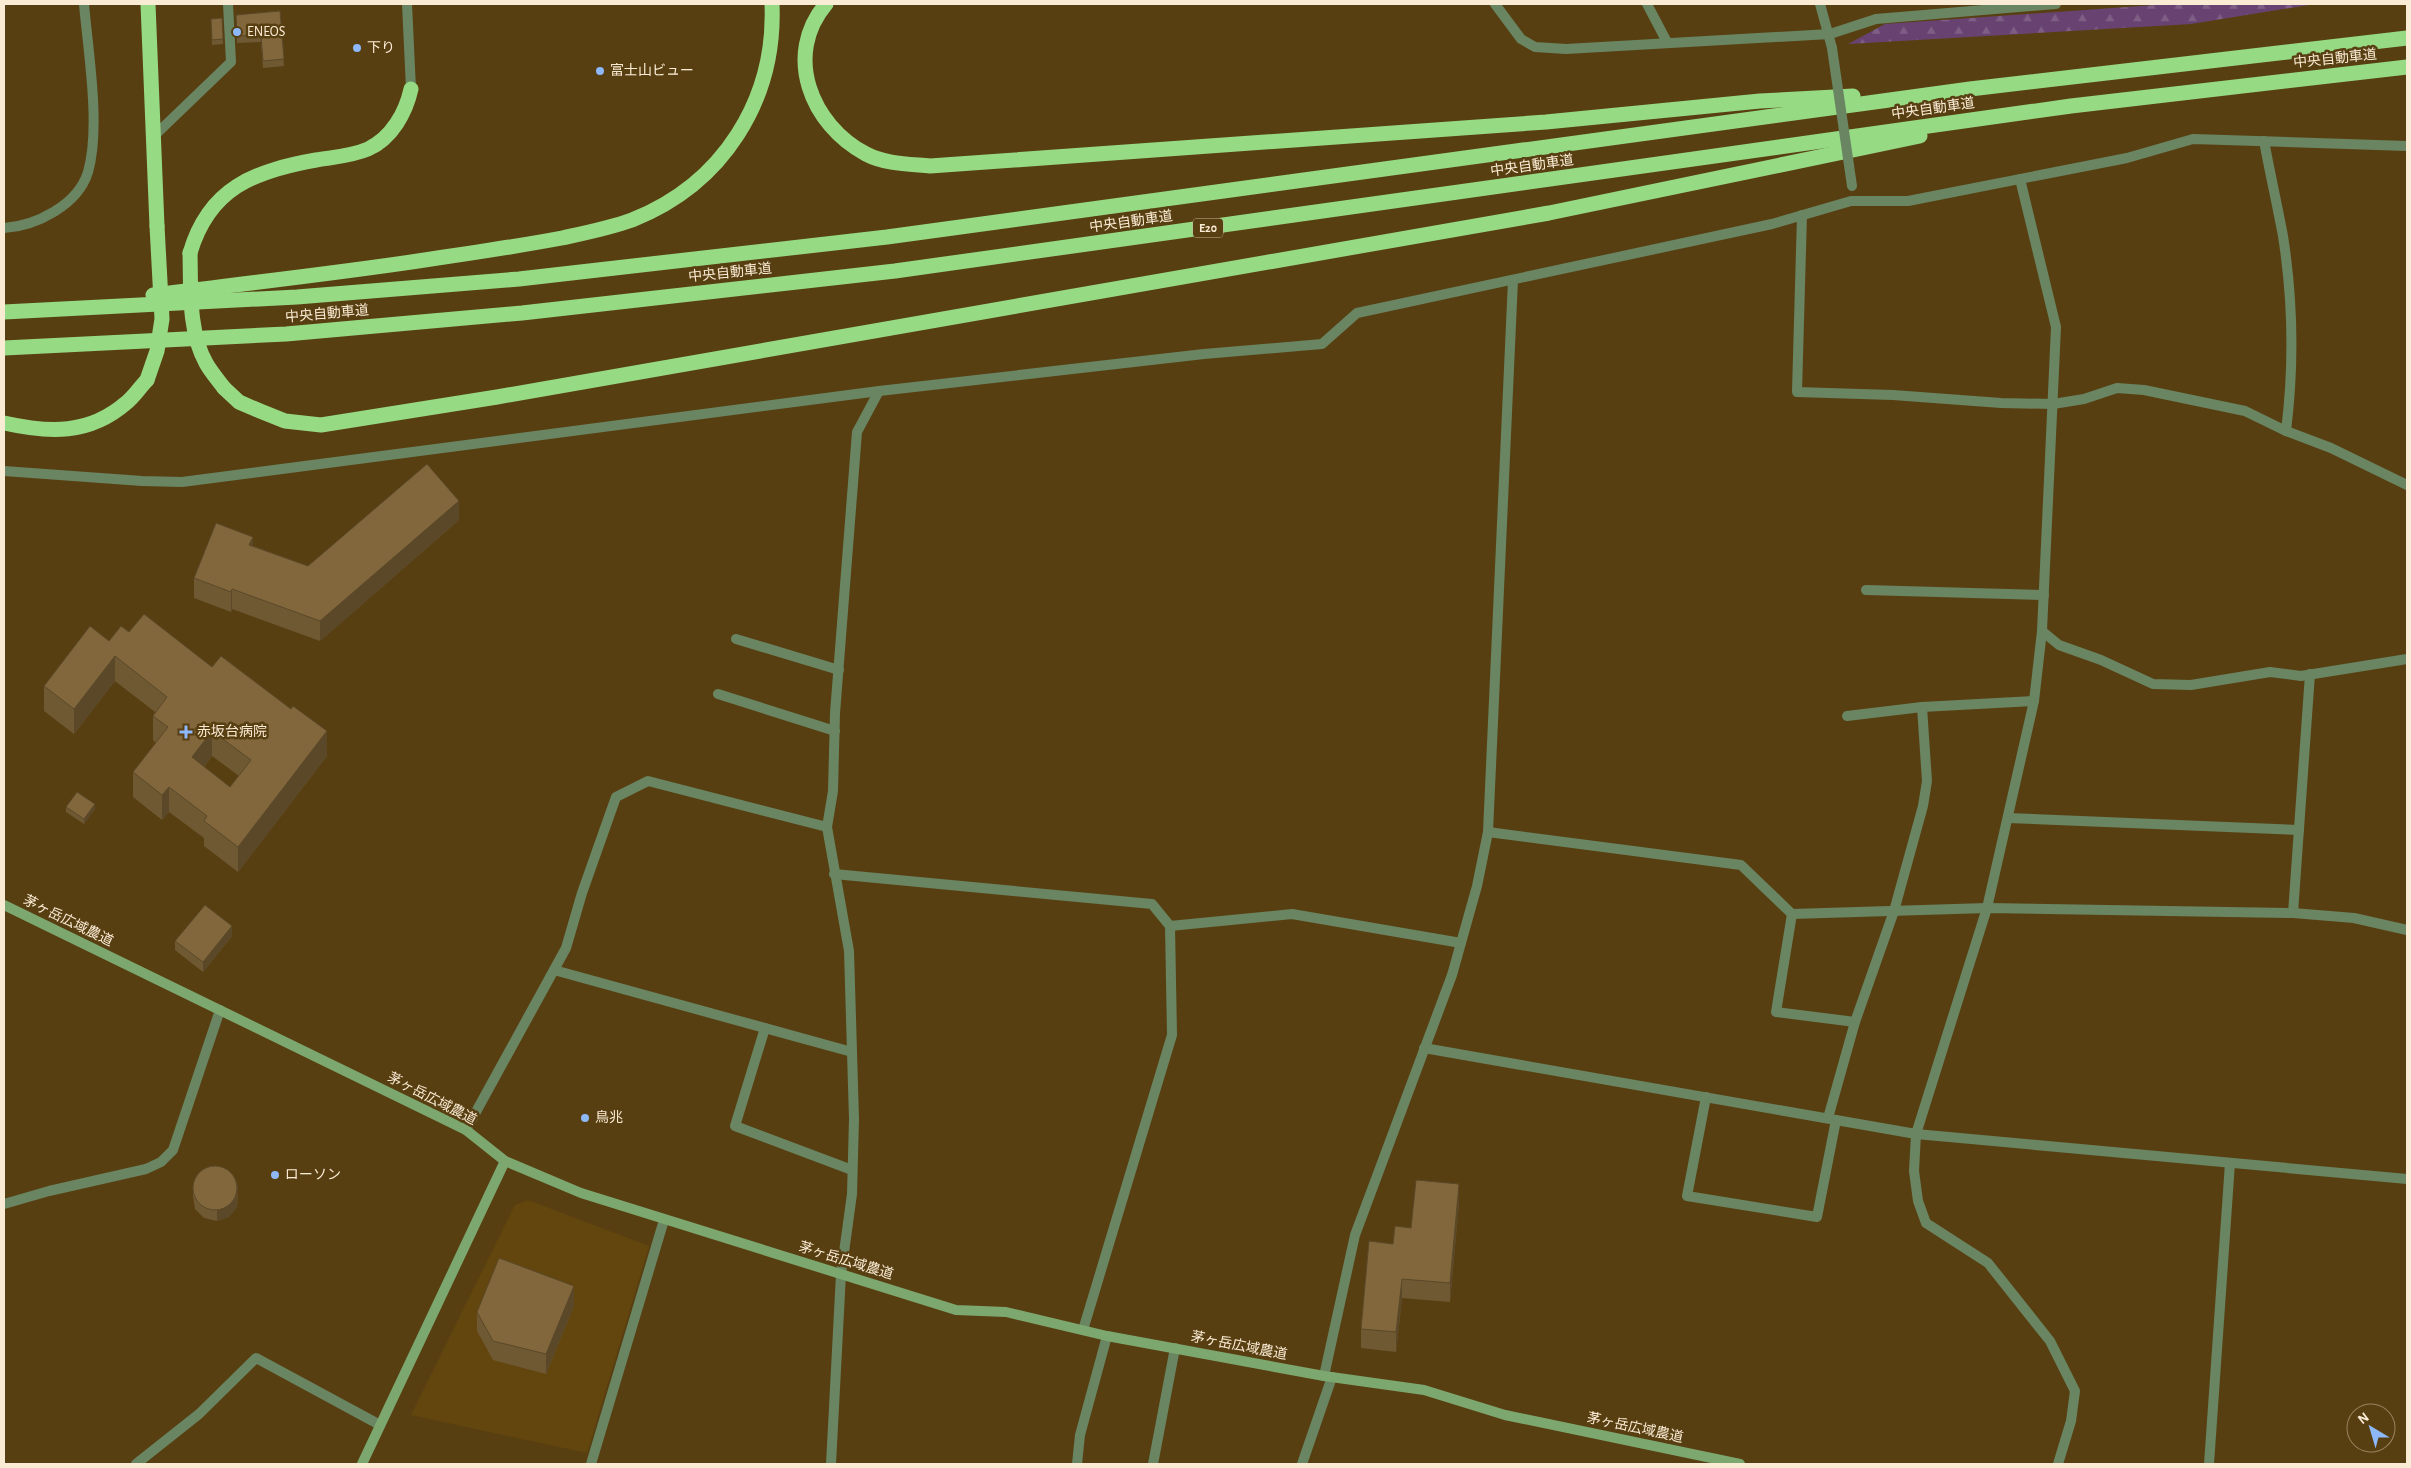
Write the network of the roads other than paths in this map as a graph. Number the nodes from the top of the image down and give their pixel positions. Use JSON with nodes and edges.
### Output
{"nodes":[{"id":1,"x":84,"y":4,"type":"edge"},
{"id":2,"x":148,"y":4,"type":"edge"},
{"id":3,"x":228,"y":4,"type":"edge"},
{"id":4,"x":407,"y":4,"type":"edge"},
{"id":5,"x":772,"y":4,"type":"edge"},
{"id":6,"x":826,"y":4,"type":"edge"},
{"id":7,"x":1495,"y":4,"type":"edge"},
{"id":8,"x":1647,"y":4,"type":"edge"},
{"id":9,"x":1820,"y":4,"type":"edge"},
{"id":10,"x":2056,"y":4,"type":"edge"},
{"id":11,"x":1988,"y":7,"type":"edge"},
{"id":12,"x":1830,"y":34,"type":"junction"},
{"id":13,"x":2407,"y":38,"type":"edge"},
{"id":14,"x":1667,"y":42,"type":"junction"},
{"id":15,"x":2407,"y":67,"type":"edge"},
{"id":16,"x":411,"y":88,"type":"joint"},
{"id":17,"x":1970,"y":89,"type":"junction"},
{"id":18,"x":2071,"y":106,"type":"junction"},
{"id":19,"x":153,"y":137,"type":"junction"},
{"id":20,"x":2264,"y":142,"type":"junction"},
{"id":21,"x":2407,"y":146,"type":"edge"},
{"id":22,"x":2020,"y":179,"type":"junction"},
{"id":23,"x":1851,"y":200,"type":"junction"},
{"id":24,"x":1802,"y":215,"type":"junction"},
{"id":25,"x":4,"y":228,"type":"edge"},
{"id":26,"x":1513,"y":280,"type":"junction"},
{"id":27,"x":4,"y":312,"type":"edge"},
{"id":28,"x":20,"y":312,"type":"junction"},
{"id":29,"x":4,"y":348,"type":"edge"},
{"id":30,"x":879,"y":391,"type":"junction"},
{"id":31,"x":2053,"y":404,"type":"junction"},
{"id":32,"x":4,"y":423,"type":"edge"},
{"id":33,"x":2286,"y":431,"type":"junction"},
{"id":34,"x":4,"y":471,"type":"edge"},
{"id":35,"x":2407,"y":485,"type":"edge"},
{"id":36,"x":1866,"y":590,"type":"dead end"},
{"id":37,"x":2044,"y":595,"type":"junction"},
{"id":38,"x":2042,"y":632,"type":"junction"},
{"id":39,"x":736,"y":638,"type":"dead end"},
{"id":40,"x":2407,"y":659,"type":"edge"},
{"id":41,"x":839,"y":670,"type":"junction"},
{"id":42,"x":2310,"y":674,"type":"junction"},
{"id":43,"x":718,"y":694,"type":"dead end"},
{"id":44,"x":2034,"y":701,"type":"junction"},
{"id":45,"x":1922,"y":707,"type":"junction"},
{"id":46,"x":1847,"y":716,"type":"dead end"},
{"id":47,"x":835,"y":731,"type":"junction"},
{"id":48,"x":2008,"y":818,"type":"junction"},
{"id":49,"x":827,"y":827,"type":"junction"},
{"id":50,"x":2299,"y":830,"type":"junction"},
{"id":51,"x":1488,"y":832,"type":"junction"},
{"id":52,"x":834,"y":874,"type":"junction"},
{"id":53,"x":4,"y":905,"type":"edge"},
{"id":54,"x":1987,"y":908,"type":"junction"},
{"id":55,"x":1894,"y":911,"type":"junction"},
{"id":56,"x":2293,"y":913,"type":"junction"},
{"id":57,"x":1792,"y":914,"type":"junction"},
{"id":58,"x":1170,"y":926,"type":"junction"},
{"id":59,"x":2407,"y":930,"type":"edge"},
{"id":60,"x":1461,"y":942,"type":"junction"},
{"id":61,"x":554,"y":970,"type":"junction"},
{"id":62,"x":220,"y":1010,"type":"junction"},
{"id":63,"x":1856,"y":1022,"type":"junction"},
{"id":64,"x":764,"y":1028,"type":"junction"},
{"id":65,"x":1424,"y":1048,"type":"junction"},
{"id":66,"x":852,"y":1052,"type":"junction"},
{"id":67,"x":1706,"y":1097,"type":"junction"},
{"id":68,"x":1832,"y":1119,"type":"junction"},
{"id":69,"x":466,"y":1130,"type":"junction"},
{"id":70,"x":1916,"y":1134,"type":"junction"},
{"id":71,"x":506,"y":1161,"type":"junction"},
{"id":72,"x":2230,"y":1162,"type":"junction"},
{"id":73,"x":852,"y":1170,"type":"junction"},
{"id":74,"x":2407,"y":1180,"type":"edge"},
{"id":75,"x":4,"y":1204,"type":"edge"},
{"id":76,"x":664,"y":1220,"type":"junction"},
{"id":77,"x":841,"y":1274,"type":"junction"},
{"id":78,"x":1083,"y":1330,"type":"junction"},
{"id":79,"x":1107,"y":1336,"type":"junction"},
{"id":80,"x":1175,"y":1348,"type":"junction"},
{"id":81,"x":1328,"y":1376,"type":"junction"},
{"id":82,"x":380,"y":1425,"type":"junction"},
{"id":83,"x":136,"y":1464,"type":"edge"},
{"id":84,"x":362,"y":1464,"type":"edge"},
{"id":85,"x":591,"y":1464,"type":"edge"},
{"id":86,"x":831,"y":1464,"type":"edge"},
{"id":87,"x":1077,"y":1464,"type":"edge"},
{"id":88,"x":1154,"y":1464,"type":"edge"},
{"id":89,"x":1302,"y":1464,"type":"edge"},
{"id":90,"x":1740,"y":1464,"type":"edge"},
{"id":91,"x":2058,"y":1464,"type":"edge"},
{"id":92,"x":2209,"y":1464,"type":"edge"}],
"edges":[{"from":1,"to":25,"type":"street"},
{"from":2,"to":19,"type":"highway"},
{"from":3,"to":19,"type":"street"},
{"from":4,"to":16,"type":"street"},
{"from":5,"to":28,"type":"highway"},
{"from":6,"to":17,"type":"highway"},
{"from":7,"to":14,"type":"street"},
{"from":8,"to":14,"type":"street"},
{"from":9,"to":12,"type":"street"},
{"from":10,"to":11,"type":"street"},
{"from":11,"to":12,"type":"street"},
{"from":12,"to":14,"type":"street"},
{"from":12,"to":23,"type":"street","bridge":true},
{"from":13,"to":17,"type":"highway","name":"中央自動車道"},
{"from":15,"to":18,"type":"highway","name":"中央自動車道","number":"E20"},
{"from":16,"to":18,"type":"highway","bridge":true},
{"from":17,"to":28,"type":"highway","name":"中央自動車道"},
{"from":18,"to":29,"type":"highway","name":"中央自動車道","number":"E20"},
{"from":19,"to":32,"type":"highway","bridge":true},
{"from":20,"to":21,"type":"street"},
{"from":20,"to":22,"type":"street"},
{"from":20,"to":33,"type":"street"},
{"from":22,"to":23,"type":"street"},
{"from":22,"to":31,"type":"street"},
{"from":23,"to":24,"type":"street"},
{"from":24,"to":26,"type":"street"},
{"from":24,"to":31,"type":"street"},
{"from":26,"to":30,"type":"street"},
{"from":26,"to":51,"type":"street"},
{"from":27,"to":28,"type":"highway","name":"中央自動車道"},
{"from":30,"to":34,"type":"street"},
{"from":30,"to":41,"type":"street"},
{"from":31,"to":33,"type":"street"},
{"from":31,"to":37,"type":"street"},
{"from":33,"to":35,"type":"street"},
{"from":36,"to":37,"type":"street"},
{"from":37,"to":38,"type":"street"},
{"from":38,"to":42,"type":"street"},
{"from":38,"to":44,"type":"street"},
{"from":39,"to":41,"type":"street"},
{"from":40,"to":42,"type":"street"},
{"from":41,"to":47,"type":"street"},
{"from":42,"to":50,"type":"street"},
{"from":43,"to":47,"type":"street"},
{"from":44,"to":45,"type":"street"},
{"from":44,"to":48,"type":"street"},
{"from":45,"to":46,"type":"street"},
{"from":45,"to":55,"type":"street"},
{"from":47,"to":49,"type":"street"},
{"from":48,"to":50,"type":"street"},
{"from":48,"to":54,"type":"street"},
{"from":49,"to":52,"type":"street"},
{"from":49,"to":61,"type":"street"},
{"from":50,"to":56,"type":"street"},
{"from":51,"to":57,"type":"street"},
{"from":51,"to":60,"type":"street"},
{"from":52,"to":58,"type":"street"},
{"from":52,"to":66,"type":"street"},
{"from":53,"to":62,"type":"street","name":"茅ヶ岳広域農道"},
{"from":54,"to":55,"type":"street"},
{"from":54,"to":56,"type":"street"},
{"from":54,"to":70,"type":"street"},
{"from":55,"to":57,"type":"street"},
{"from":55,"to":63,"type":"street"},
{"from":56,"to":59,"type":"street"},
{"from":57,"to":63,"type":"street"},
{"from":58,"to":60,"type":"street"},
{"from":58,"to":78,"type":"street"},
{"from":60,"to":65,"type":"street"},
{"from":61,"to":64,"type":"street"},
{"from":61,"to":69,"type":"street"},
{"from":62,"to":69,"type":"street","name":"茅ヶ岳広域農道"},
{"from":62,"to":75,"type":"street"},
{"from":63,"to":68,"type":"street"},
{"from":64,"to":66,"type":"street"},
{"from":64,"to":73,"type":"street"},
{"from":65,"to":67,"type":"street"},
{"from":65,"to":81,"type":"street"},
{"from":66,"to":73,"type":"street"},
{"from":67,"to":68,"type":"street"},
{"from":67,"to":68,"type":"street"},
{"from":68,"to":70,"type":"street"},
{"from":69,"to":71,"type":"street","name":"茅ヶ岳広域農道"},
{"from":70,"to":72,"type":"street"},
{"from":70,"to":91,"type":"street"},
{"from":71,"to":76,"type":"street","name":"茅ヶ岳広域農道"},
{"from":71,"to":82,"type":"street"},
{"from":72,"to":74,"type":"street"},
{"from":72,"to":92,"type":"street"},
{"from":73,"to":77,"type":"street"},
{"from":76,"to":77,"type":"street","name":"茅ヶ岳広域農道"},
{"from":76,"to":85,"type":"street"},
{"from":77,"to":78,"type":"street","name":"茅ヶ岳広域農道"},
{"from":77,"to":86,"type":"street"},
{"from":78,"to":79,"type":"street","name":"茅ヶ岳広域農道"},
{"from":79,"to":80,"type":"street","name":"茅ヶ岳広域農道"},
{"from":79,"to":87,"type":"street"},
{"from":80,"to":81,"type":"street","name":"茅ヶ岳広域農道"},
{"from":80,"to":88,"type":"street"},
{"from":81,"to":89,"type":"street"},
{"from":81,"to":90,"type":"street","name":"茅ヶ岳広域農道"},
{"from":82,"to":83,"type":"street"},
{"from":82,"to":84,"type":"street"}]}
